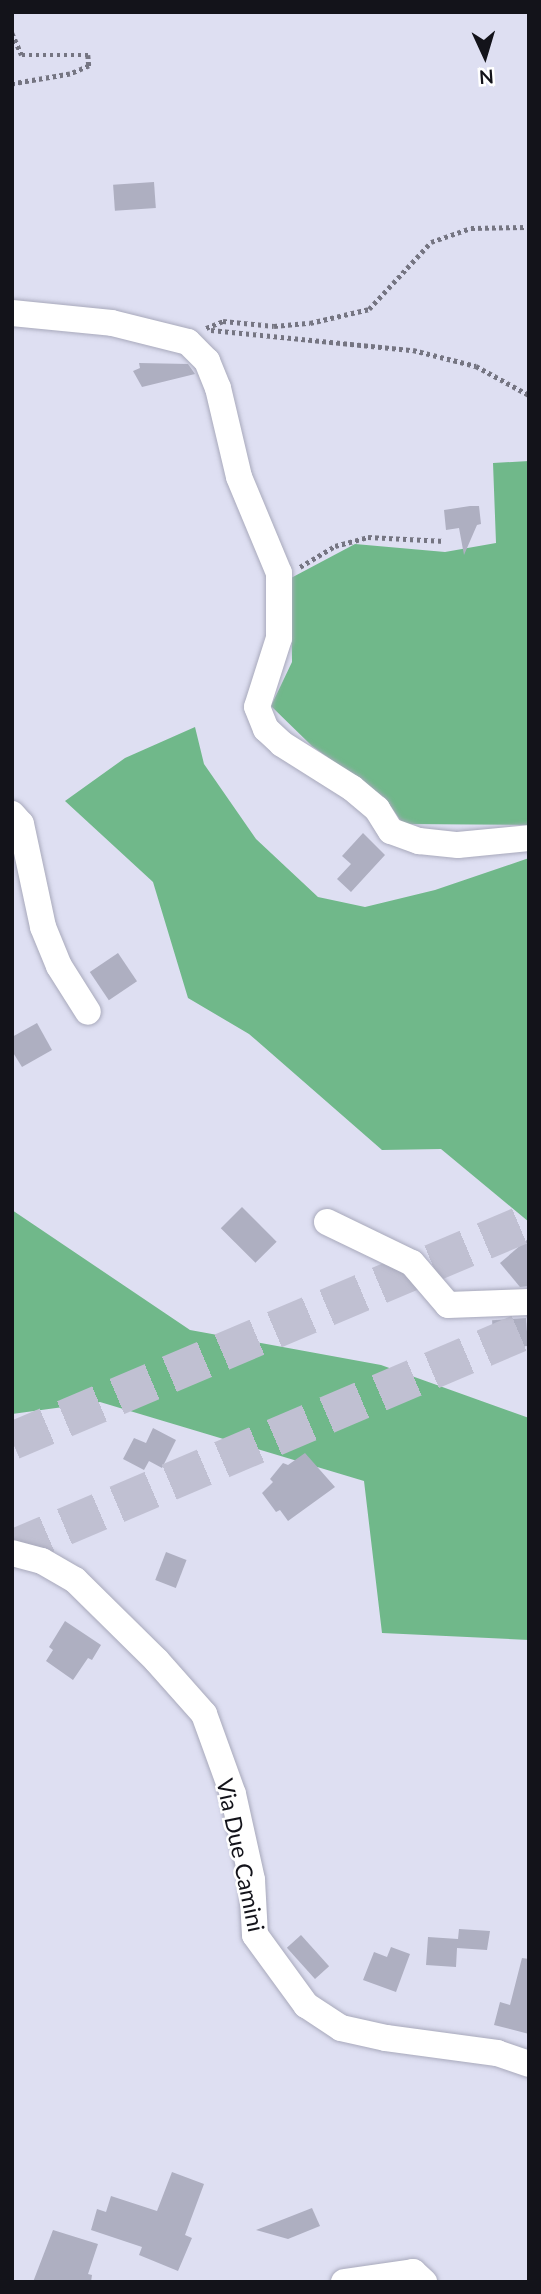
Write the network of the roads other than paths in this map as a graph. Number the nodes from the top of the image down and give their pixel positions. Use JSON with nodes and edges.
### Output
{"nodes":[{"id":1,"x":12,"y":313,"type":"edge"},
{"id":2,"x":12,"y":814,"type":"edge"},
{"id":3,"x":529,"y":838,"type":"edge"},
{"id":4,"x":88,"y":1012,"type":"dead end"},
{"id":5,"x":327,"y":1222,"type":"dead end"},
{"id":6,"x":529,"y":1302,"type":"edge"},
{"id":7,"x":12,"y":1553,"type":"edge"},
{"id":8,"x":529,"y":2064,"type":"edge"},
{"id":9,"x":344,"y":2282,"type":"edge"},
{"id":10,"x":424,"y":2282,"type":"edge"}],
"edges":[{"from":1,"to":3,"type":"street"},
{"from":2,"to":4,"type":"street"},
{"from":5,"to":6,"type":"street"},
{"from":7,"to":8,"type":"street","name":"Via Due Camini"},
{"from":9,"to":10,"type":"street"}]}
